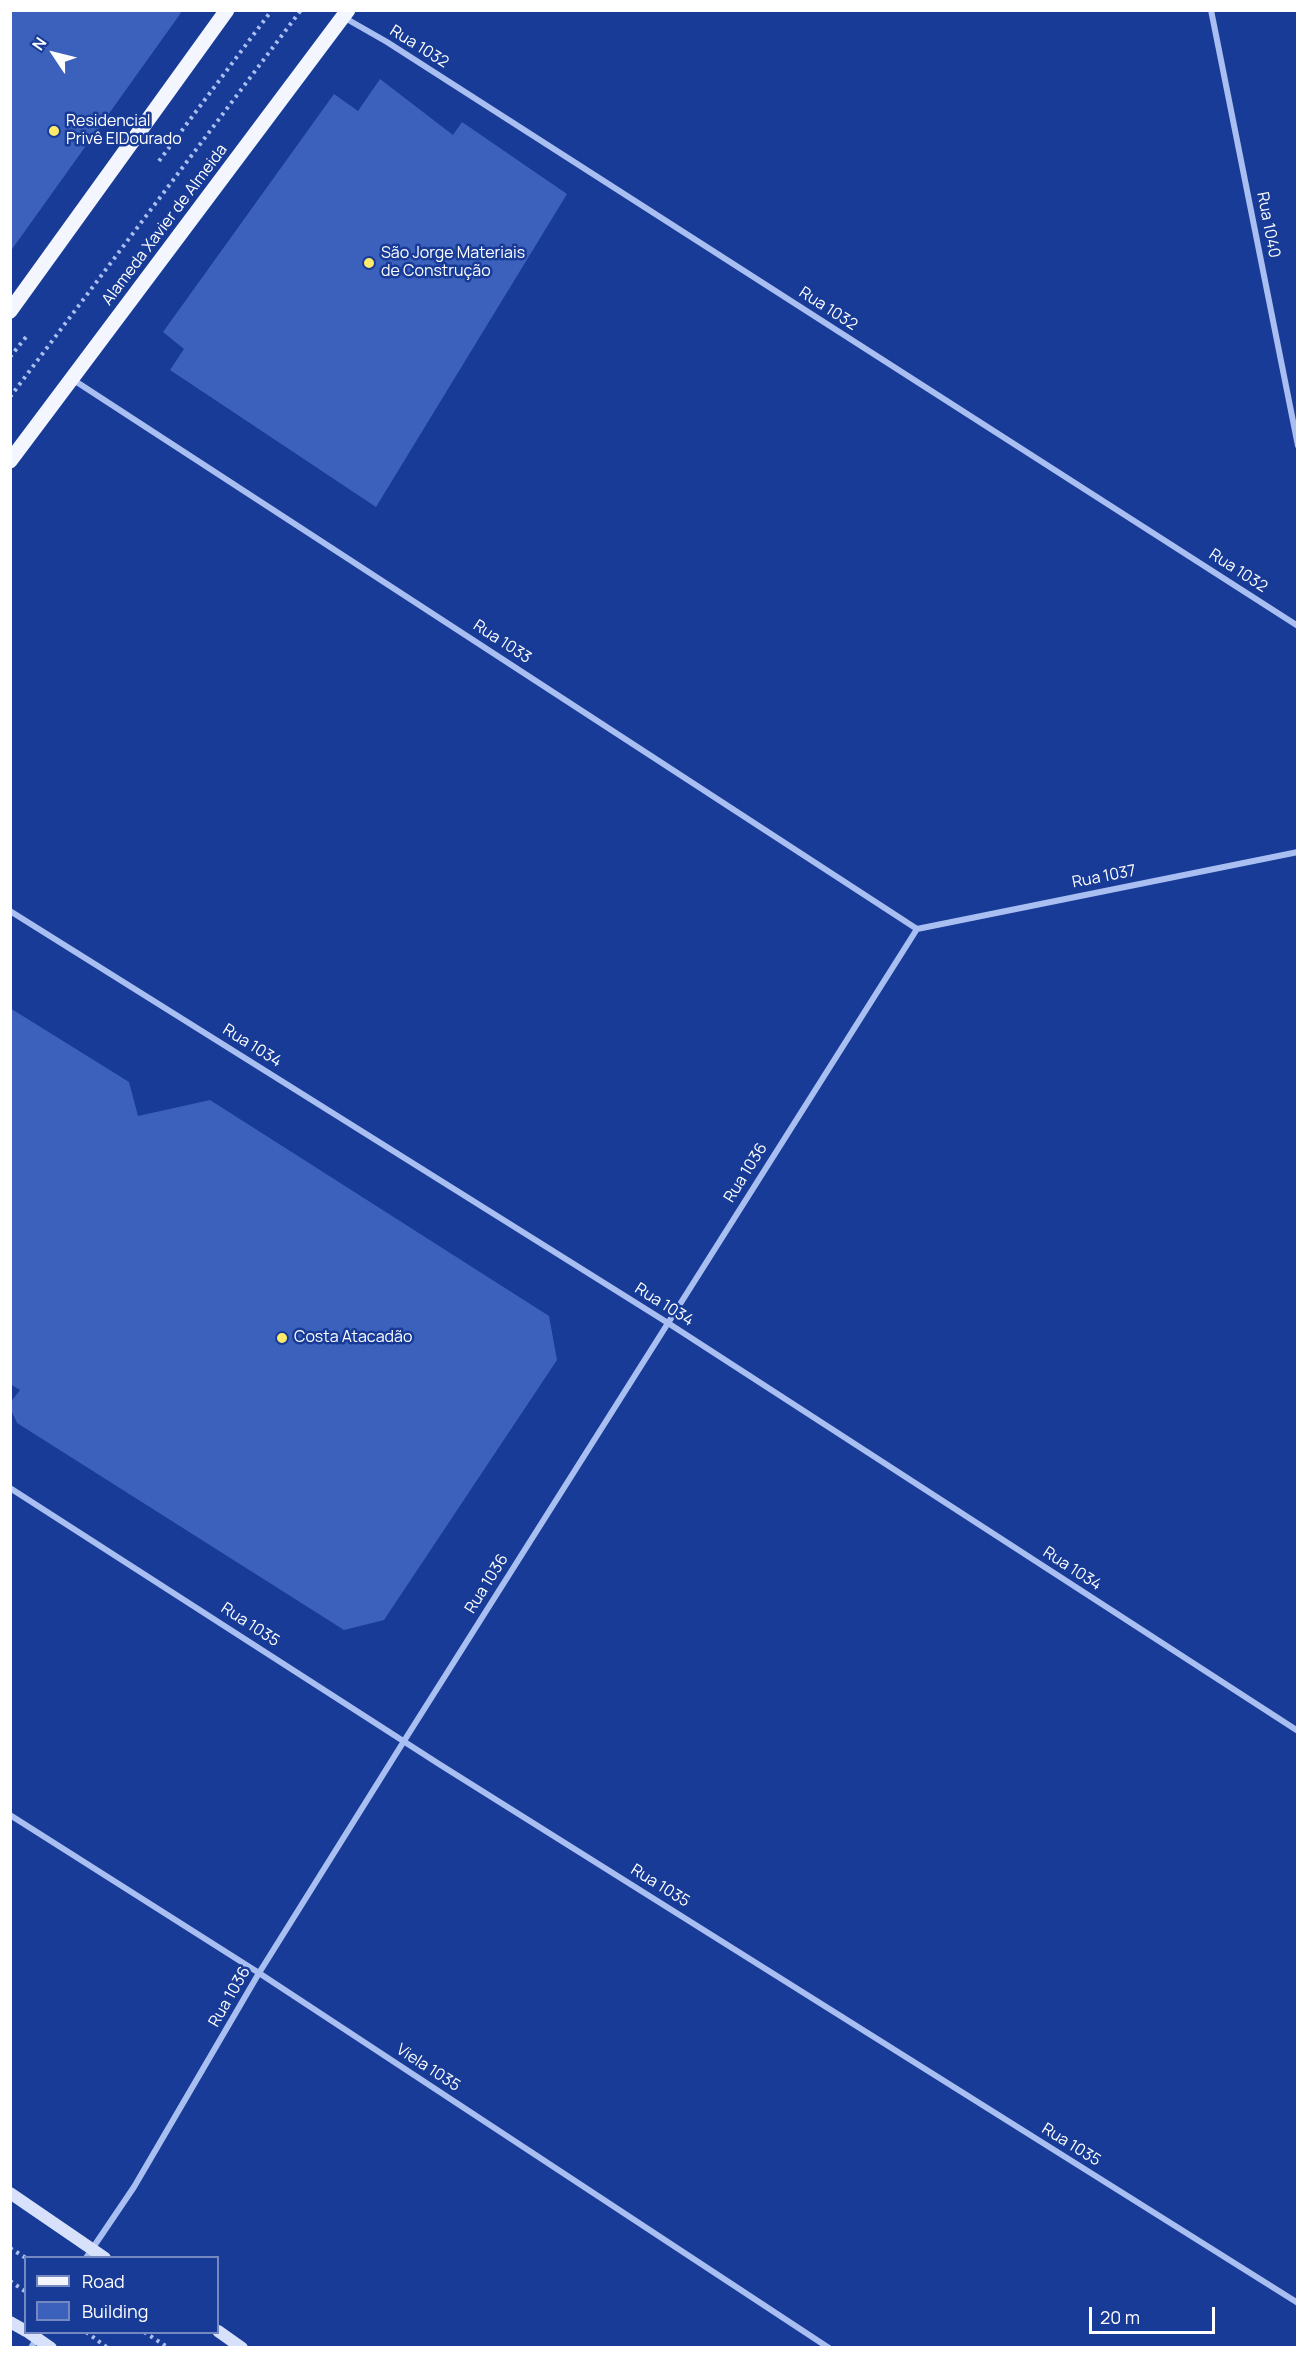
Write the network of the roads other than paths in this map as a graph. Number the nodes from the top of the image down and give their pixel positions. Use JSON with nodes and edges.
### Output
{"nodes":[{"id":1,"x":227,"y":10,"type":"edge"},
{"id":2,"x":1211,"y":10,"type":"edge"},
{"id":3,"x":346,"y":14,"type":"edge"},
{"id":4,"x":10,"y":311,"type":"edge"},
{"id":5,"x":72,"y":379,"type":"junction"},
{"id":6,"x":1298,"y":446,"type":"edge"},
{"id":7,"x":10,"y":460,"type":"edge"},
{"id":8,"x":1298,"y":626,"type":"edge"},
{"id":9,"x":1298,"y":852,"type":"edge"},
{"id":10,"x":10,"y":911,"type":"edge"},
{"id":11,"x":917,"y":929,"type":"junction"},
{"id":12,"x":668,"y":1323,"type":"junction"},
{"id":13,"x":10,"y":1488,"type":"edge"},
{"id":14,"x":1298,"y":1731,"type":"edge"},
{"id":15,"x":404,"y":1741,"type":"junction"},
{"id":16,"x":10,"y":1815,"type":"edge"},
{"id":17,"x":259,"y":1973,"type":"junction"},
{"id":18,"x":10,"y":2193,"type":"edge"},
{"id":19,"x":88,"y":2253,"type":"edge"},
{"id":20,"x":1298,"y":2303,"type":"edge"},
{"id":21,"x":10,"y":2322,"type":"edge"},
{"id":22,"x":24,"y":2331,"type":"edge"},
{"id":23,"x":219,"y":2332,"type":"edge"},
{"id":24,"x":32,"y":2336,"type":"edge"},
{"id":25,"x":51,"y":2348,"type":"edge"},
{"id":26,"x":242,"y":2348,"type":"edge"},
{"id":27,"x":829,"y":2348,"type":"edge"}],
"edges":[{"from":1,"to":4,"type":"main road"},
{"from":2,"to":6,"type":"street","name":"Rua 1040"},
{"from":3,"to":5,"type":"main road","name":"Alameda Xavier de Almeida"},
{"from":3,"to":8,"type":"street","name":"Rua 1032"},
{"from":5,"to":7,"type":"main road","name":"Alameda Xavier de Almeida"},
{"from":5,"to":11,"type":"street","name":"Rua 1033"},
{"from":9,"to":11,"type":"street","name":"Rua 1037"},
{"from":10,"to":12,"type":"street","name":"Rua 1034"},
{"from":11,"to":12,"type":"street","name":"Rua 1036"},
{"from":12,"to":14,"type":"street","name":"Rua 1034"},
{"from":12,"to":15,"type":"street","name":"Rua 1036"},
{"from":13,"to":15,"type":"street","name":"Rua 1035"},
{"from":15,"to":17,"type":"street","name":"Rua 1036"},
{"from":15,"to":20,"type":"street","name":"Rua 1035"},
{"from":16,"to":17,"type":"street","name":"Viela 1035"},
{"from":17,"to":19,"type":"street","name":"Rua 1036"},
{"from":17,"to":27,"type":"street","name":"Viela 1035"},
{"from":18,"to":19,"type":"main road"},
{"from":21,"to":22,"type":"main road"},
{"from":23,"to":26,"type":"main road"},
{"from":24,"to":25,"type":"main road"}]}
